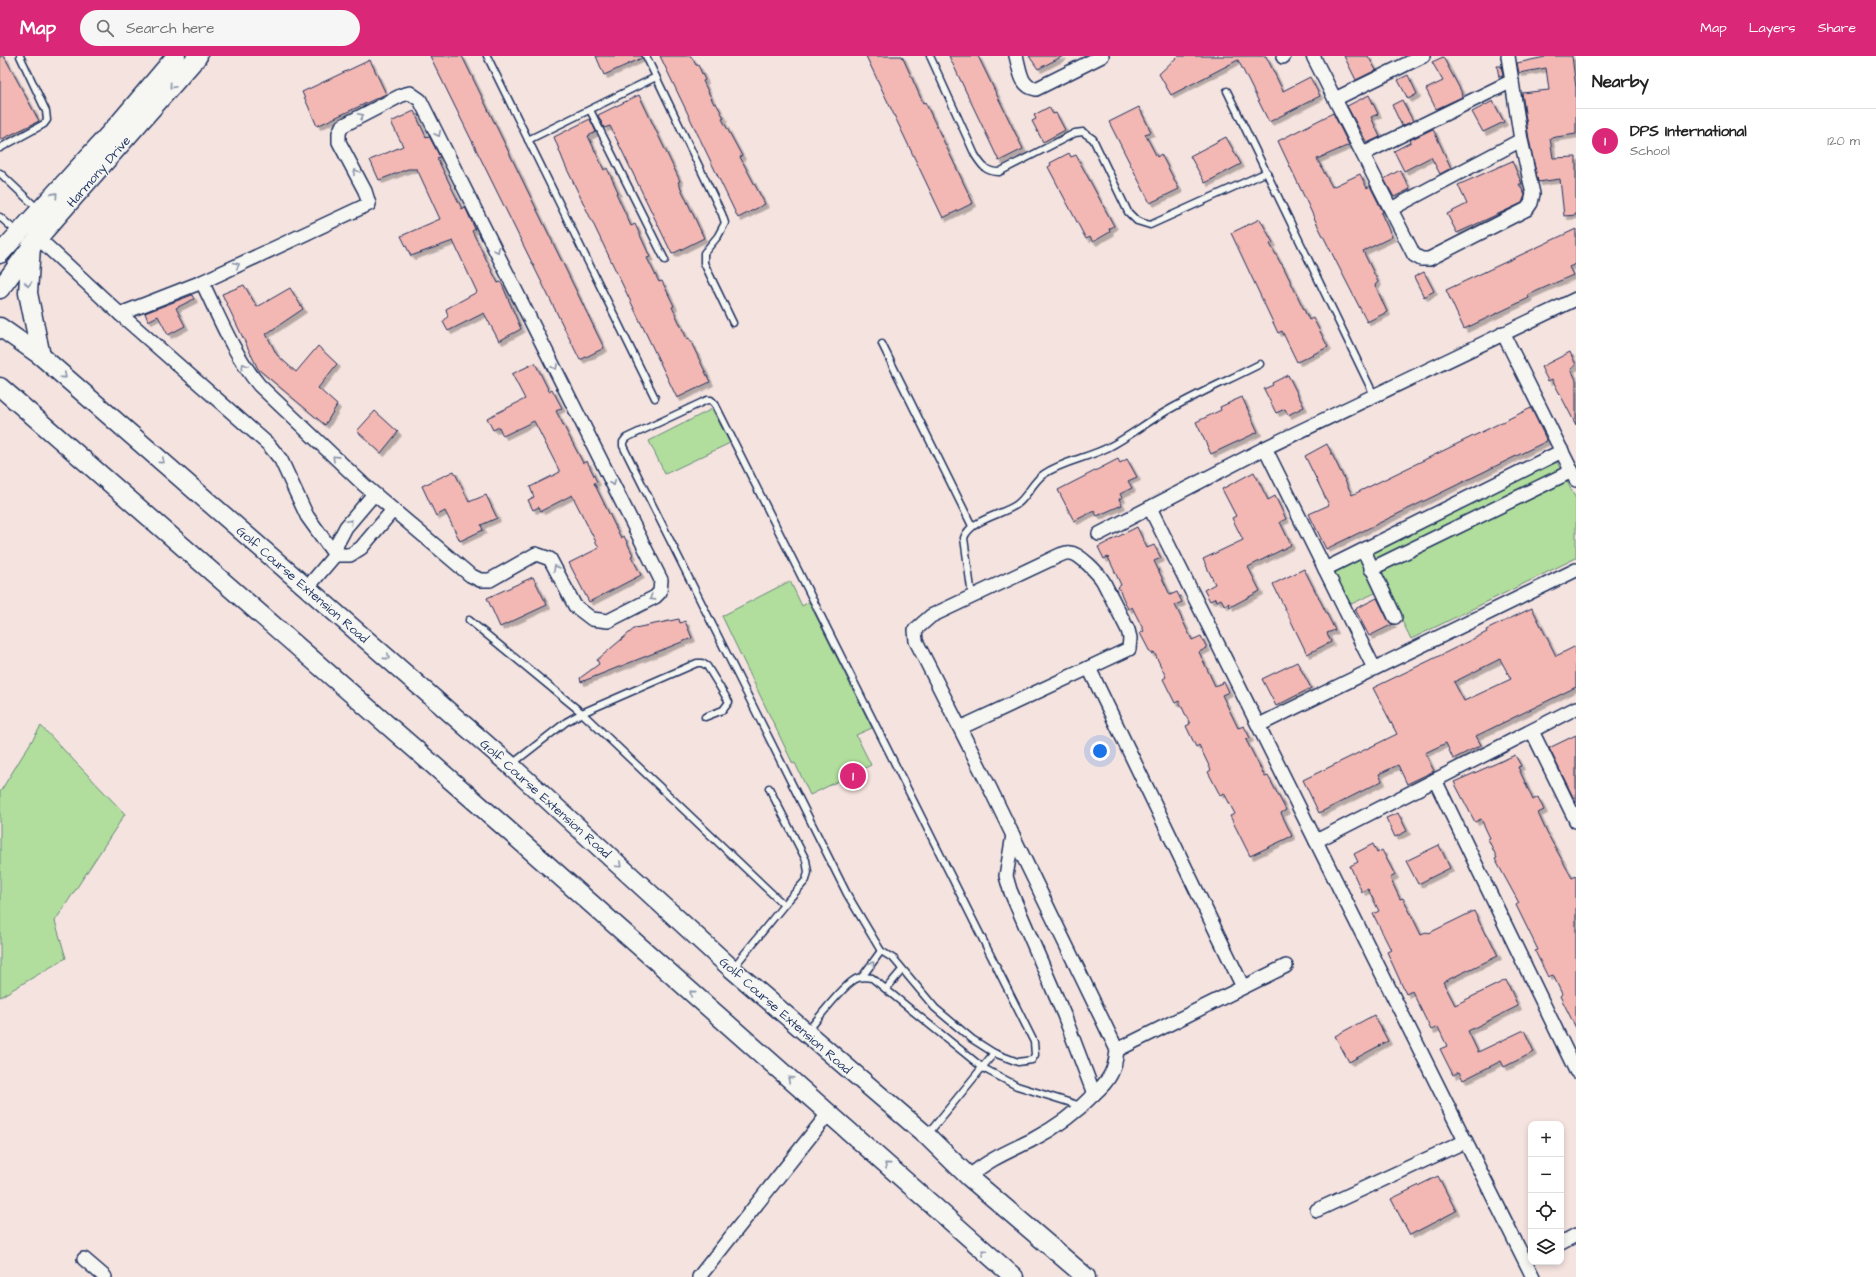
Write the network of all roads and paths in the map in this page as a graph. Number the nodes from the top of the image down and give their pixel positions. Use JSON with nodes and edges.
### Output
{"nodes":[{"id":1,"x":20,"y":56,"type":"edge"},
{"id":2,"x":176,"y":56,"type":"edge"},
{"id":3,"x":198,"y":56,"type":"edge"},
{"id":4,"x":487,"y":56,"type":"edge"},
{"id":5,"x":646,"y":56,"type":"edge"},
{"id":6,"x":930,"y":56,"type":"edge"},
{"id":7,"x":1016,"y":56,"type":"edge"},
{"id":8,"x":1102,"y":56,"type":"edge"},
{"id":9,"x":1313,"y":56,"type":"edge"},
{"id":10,"x":1423,"y":56,"type":"edge"},
{"id":11,"x":1508,"y":56,"type":"edge"},
{"id":12,"x":656,"y":77,"type":"junction"},
{"id":13,"x":1512,"y":81,"type":"junction"},
{"id":14,"x":1227,"y":91,"type":"dead end"},
{"id":15,"x":1335,"y":99,"type":"junction"},
{"id":16,"x":590,"y":110,"type":"junction"},
{"id":17,"x":528,"y":140,"type":"junction"},
{"id":18,"x":1521,"y":140,"type":"junction"},
{"id":19,"x":0,"y":148,"type":"edge"},
{"id":20,"x":1363,"y":154,"type":"junction"},
{"id":21,"x":1267,"y":172,"type":"junction"},
{"id":22,"x":0,"y":173,"type":"edge"},
{"id":23,"x":1390,"y":209,"type":"junction"},
{"id":24,"x":40,"y":211,"type":"junction"},
{"id":25,"x":0,"y":217,"type":"edge"},
{"id":26,"x":29,"y":239,"type":"junction"},
{"id":27,"x":2,"y":251,"type":"edge"},
{"id":28,"x":664,"y":260,"type":"dead end"},
{"id":29,"x":202,"y":282,"type":"junction"},
{"id":30,"x":0,"y":289,"type":"edge"},
{"id":31,"x":1576,"y":299,"type":"edge"},
{"id":32,"x":120,"y":314,"type":"junction"},
{"id":33,"x":733,"y":323,"type":"dead end"},
{"id":34,"x":0,"y":327,"type":"edge"},
{"id":35,"x":1503,"y":333,"type":"junction"},
{"id":36,"x":882,"y":344,"type":"dead end"},
{"id":37,"x":42,"y":356,"type":"junction"},
{"id":38,"x":1260,"y":364,"type":"dead end"},
{"id":39,"x":2,"y":391,"type":"edge"},
{"id":40,"x":1374,"y":395,"type":"junction"},
{"id":41,"x":655,"y":398,"type":"dead end"},
{"id":42,"x":1265,"y":448,"type":"junction"},
{"id":43,"x":1562,"y":451,"type":"junction"},
{"id":44,"x":1574,"y":476,"type":"edge"},
{"id":45,"x":374,"y":494,"type":"junction"},
{"id":46,"x":1150,"y":508,"type":"junction"},
{"id":47,"x":393,"y":510,"type":"junction"},
{"id":48,"x":972,"y":526,"type":"junction"},
{"id":49,"x":1099,"y":534,"type":"dead end"},
{"id":50,"x":1364,"y":551,"type":"junction"},
{"id":51,"x":335,"y":555,"type":"junction"},
{"id":52,"x":1371,"y":568,"type":"junction"},
{"id":53,"x":1325,"y":569,"type":"junction"},
{"id":54,"x":1576,"y":570,"type":"edge"},
{"id":55,"x":307,"y":588,"type":"junction"},
{"id":56,"x":972,"y":596,"type":"junction"},
{"id":57,"x":1395,"y":617,"type":"dead end"},
{"id":58,"x":470,"y":620,"type":"dead end"},
{"id":59,"x":1089,"y":668,"type":"junction"},
{"id":60,"x":1374,"y":668,"type":"junction"},
{"id":61,"x":1576,"y":708,"type":"edge"},
{"id":62,"x":582,"y":713,"type":"junction"},
{"id":63,"x":705,"y":717,"type":"dead end"},
{"id":64,"x":1259,"y":725,"type":"junction"},
{"id":65,"x":960,"y":728,"type":"junction"},
{"id":66,"x":1532,"y":731,"type":"junction"},
{"id":67,"x":510,"y":765,"type":"junction"},
{"id":68,"x":1435,"y":780,"type":"junction"},
{"id":69,"x":769,"y":788,"type":"dead end"},
{"id":70,"x":1576,"y":821,"type":"edge"},
{"id":71,"x":1013,"y":835,"type":"junction"},
{"id":72,"x":1316,"y":841,"type":"junction"},
{"id":73,"x":784,"y":904,"type":"junction"},
{"id":74,"x":881,"y":951,"type":"junction"},
{"id":75,"x":1286,"y":966,"type":"dead end"},
{"id":76,"x":732,"y":970,"type":"junction"},
{"id":77,"x":902,"y":970,"type":"junction"},
{"id":78,"x":862,"y":977,"type":"junction"},
{"id":79,"x":1243,"y":987,"type":"junction"},
{"id":80,"x":886,"y":990,"type":"junction"},
{"id":81,"x":806,"y":1034,"type":"junction"},
{"id":82,"x":1117,"y":1050,"type":"junction"},
{"id":83,"x":994,"y":1053,"type":"junction"},
{"id":84,"x":983,"y":1068,"type":"junction"},
{"id":85,"x":1576,"y":1071,"type":"edge"},
{"id":86,"x":1094,"y":1094,"type":"junction"},
{"id":87,"x":1083,"y":1106,"type":"junction"},
{"id":88,"x":828,"y":1114,"type":"junction"},
{"id":89,"x":926,"y":1136,"type":"junction"},
{"id":90,"x":1466,"y":1141,"type":"junction"},
{"id":91,"x":969,"y":1177,"type":"junction"},
{"id":92,"x":1317,"y":1210,"type":"dead end"},
{"id":93,"x":1576,"y":1235,"type":"edge"},
{"id":94,"x":1564,"y":1241,"type":"edge"},
{"id":95,"x":84,"y":1259,"type":"dead end"},
{"id":96,"x":1528,"y":1259,"type":"edge"},
{"id":97,"x":1530,"y":1265,"type":"edge"},
{"id":98,"x":1006,"y":1274,"type":"edge"},
{"id":99,"x":105,"y":1277,"type":"edge"},
{"id":100,"x":698,"y":1277,"type":"edge"},
{"id":101,"x":1086,"y":1277,"type":"edge"},
{"id":102,"x":1533,"y":1277,"type":"edge"}],
"edges":[{"from":1,"to":19,"type":"lane"},
{"from":24,"to":2,"type":"main road","name":"Harmony Drive","one_way":true},
{"from":3,"to":26,"type":"main road","name":"Harmony Drive","one_way":true},
{"from":4,"to":17,"type":"lane"},
{"from":5,"to":12,"type":"lane"},
{"from":6,"to":21,"type":"lane"},
{"from":7,"to":8,"type":"street"},
{"from":9,"to":15,"type":"street"},
{"from":10,"to":15,"type":"street"},
{"from":11,"to":13,"type":"street"},
{"from":12,"to":16,"type":"lane"},
{"from":12,"to":33,"type":"lane"},
{"from":13,"to":18,"type":"street"},
{"from":13,"to":20,"type":"street"},
{"from":14,"to":21,"type":"lane"},
{"from":15,"to":20,"type":"street"},
{"from":16,"to":17,"type":"lane"},
{"from":16,"to":28,"type":"lane"},
{"from":17,"to":41,"type":"lane"},
{"from":18,"to":23,"type":"street"},
{"from":18,"to":23,"type":"street"},
{"from":20,"to":23,"type":"street"},
{"from":21,"to":40,"type":"lane"},
{"from":22,"to":24,"type":"lane"},
{"from":24,"to":26,"type":"main road","name":"Harmony Drive"},
{"from":25,"to":26,"type":"lane"},
{"from":26,"to":27,"type":"main road","name":"Harmony Drive"},
{"from":26,"to":30,"type":"main road","name":"Harmony Drive"},
{"from":26,"to":32,"type":"street"},
{"from":26,"to":37,"type":"main road","one_way":true},
{"from":29,"to":32,"type":"street"},
{"from":45,"to":29,"type":"street","one_way":true},
{"from":29,"to":47,"type":"street","one_way":true},
{"from":31,"to":35,"type":"street"},
{"from":32,"to":51,"type":"street"},
{"from":34,"to":37,"type":"main road","name":"Golf Course Extension Road"},
{"from":35,"to":40,"type":"street"},
{"from":35,"to":43,"type":"street"},
{"from":36,"to":48,"type":"lane"},
{"from":37,"to":55,"type":"main road","name":"Golf Course Extension Road","one_way":true},
{"from":38,"to":48,"type":"lane"},
{"from":88,"to":39,"type":"main road","one_way":true},
{"from":40,"to":42,"type":"street"},
{"from":42,"to":46,"type":"street"},
{"from":42,"to":53,"type":"street"},
{"from":43,"to":44,"type":"street"},
{"from":43,"to":50,"type":"street"},
{"from":44,"to":52,"type":"street"},
{"from":45,"to":47,"type":"street"},
{"from":51,"to":45,"type":"street","one_way":true},
{"from":46,"to":49,"type":"street"},
{"from":46,"to":64,"type":"street"},
{"from":47,"to":51,"type":"street"},
{"from":48,"to":56,"type":"lane"},
{"from":50,"to":52,"type":"street"},
{"from":50,"to":53,"type":"street"},
{"from":51,"to":55,"type":"street"},
{"from":52,"to":57,"type":"street"},
{"from":53,"to":60,"type":"street"},
{"from":54,"to":60,"type":"street"},
{"from":55,"to":67,"type":"main road","name":"Golf Course Extension Road","one_way":true},
{"from":56,"to":59,"type":"street"},
{"from":56,"to":65,"type":"street"},
{"from":58,"to":62,"type":"lane"},
{"from":59,"to":65,"type":"street"},
{"from":59,"to":79,"type":"street"},
{"from":60,"to":64,"type":"street"},
{"from":61,"to":66,"type":"street"},
{"from":62,"to":63,"type":"lane"},
{"from":62,"to":67,"type":"lane"},
{"from":62,"to":73,"type":"lane"},
{"from":64,"to":72,"type":"street"},
{"from":65,"to":71,"type":"street"},
{"from":66,"to":68,"type":"street"},
{"from":66,"to":70,"type":"street"},
{"from":67,"to":76,"type":"main road","name":"Golf Course Extension Road","one_way":true},
{"from":68,"to":72,"type":"street"},
{"from":68,"to":85,"type":"street"},
{"from":69,"to":73,"type":"lane"},
{"from":71,"to":82,"type":"street"},
{"from":71,"to":86,"type":"street"},
{"from":72,"to":90,"type":"street"},
{"from":73,"to":76,"type":"lane"},
{"from":74,"to":77,"type":"lane"},
{"from":78,"to":74,"type":"lane","one_way":true},
{"from":74,"to":83,"type":"lane"},
{"from":75,"to":79,"type":"street"},
{"from":76,"to":81,"type":"main road","name":"Golf Course Extension Road"},
{"from":77,"to":80,"type":"lane"},
{"from":77,"to":83,"type":"lane"},
{"from":78,"to":80,"type":"lane"},
{"from":78,"to":81,"type":"lane"},
{"from":79,"to":82,"type":"street"},
{"from":80,"to":84,"type":"lane"},
{"from":81,"to":89,"type":"main road","name":"Golf Course Extension Road"},
{"from":82,"to":86,"type":"street"},
{"from":83,"to":84,"type":"lane"},
{"from":84,"to":87,"type":"lane"},
{"from":84,"to":89,"type":"lane"},
{"from":86,"to":87,"type":"street"},
{"from":87,"to":91,"type":"street"},
{"from":98,"to":88,"type":"main road","one_way":true},
{"from":88,"to":100,"type":"street"},
{"from":89,"to":91,"type":"main road","name":"Golf Course Extension Road"},
{"from":90,"to":92,"type":"street"},
{"from":90,"to":96,"type":"street"},
{"from":91,"to":101,"type":"main road","name":"Golf Course Extension Road"},
{"from":93,"to":94,"type":"street"},
{"from":95,"to":99,"type":"street"},
{"from":97,"to":102,"type":"street"}]}
